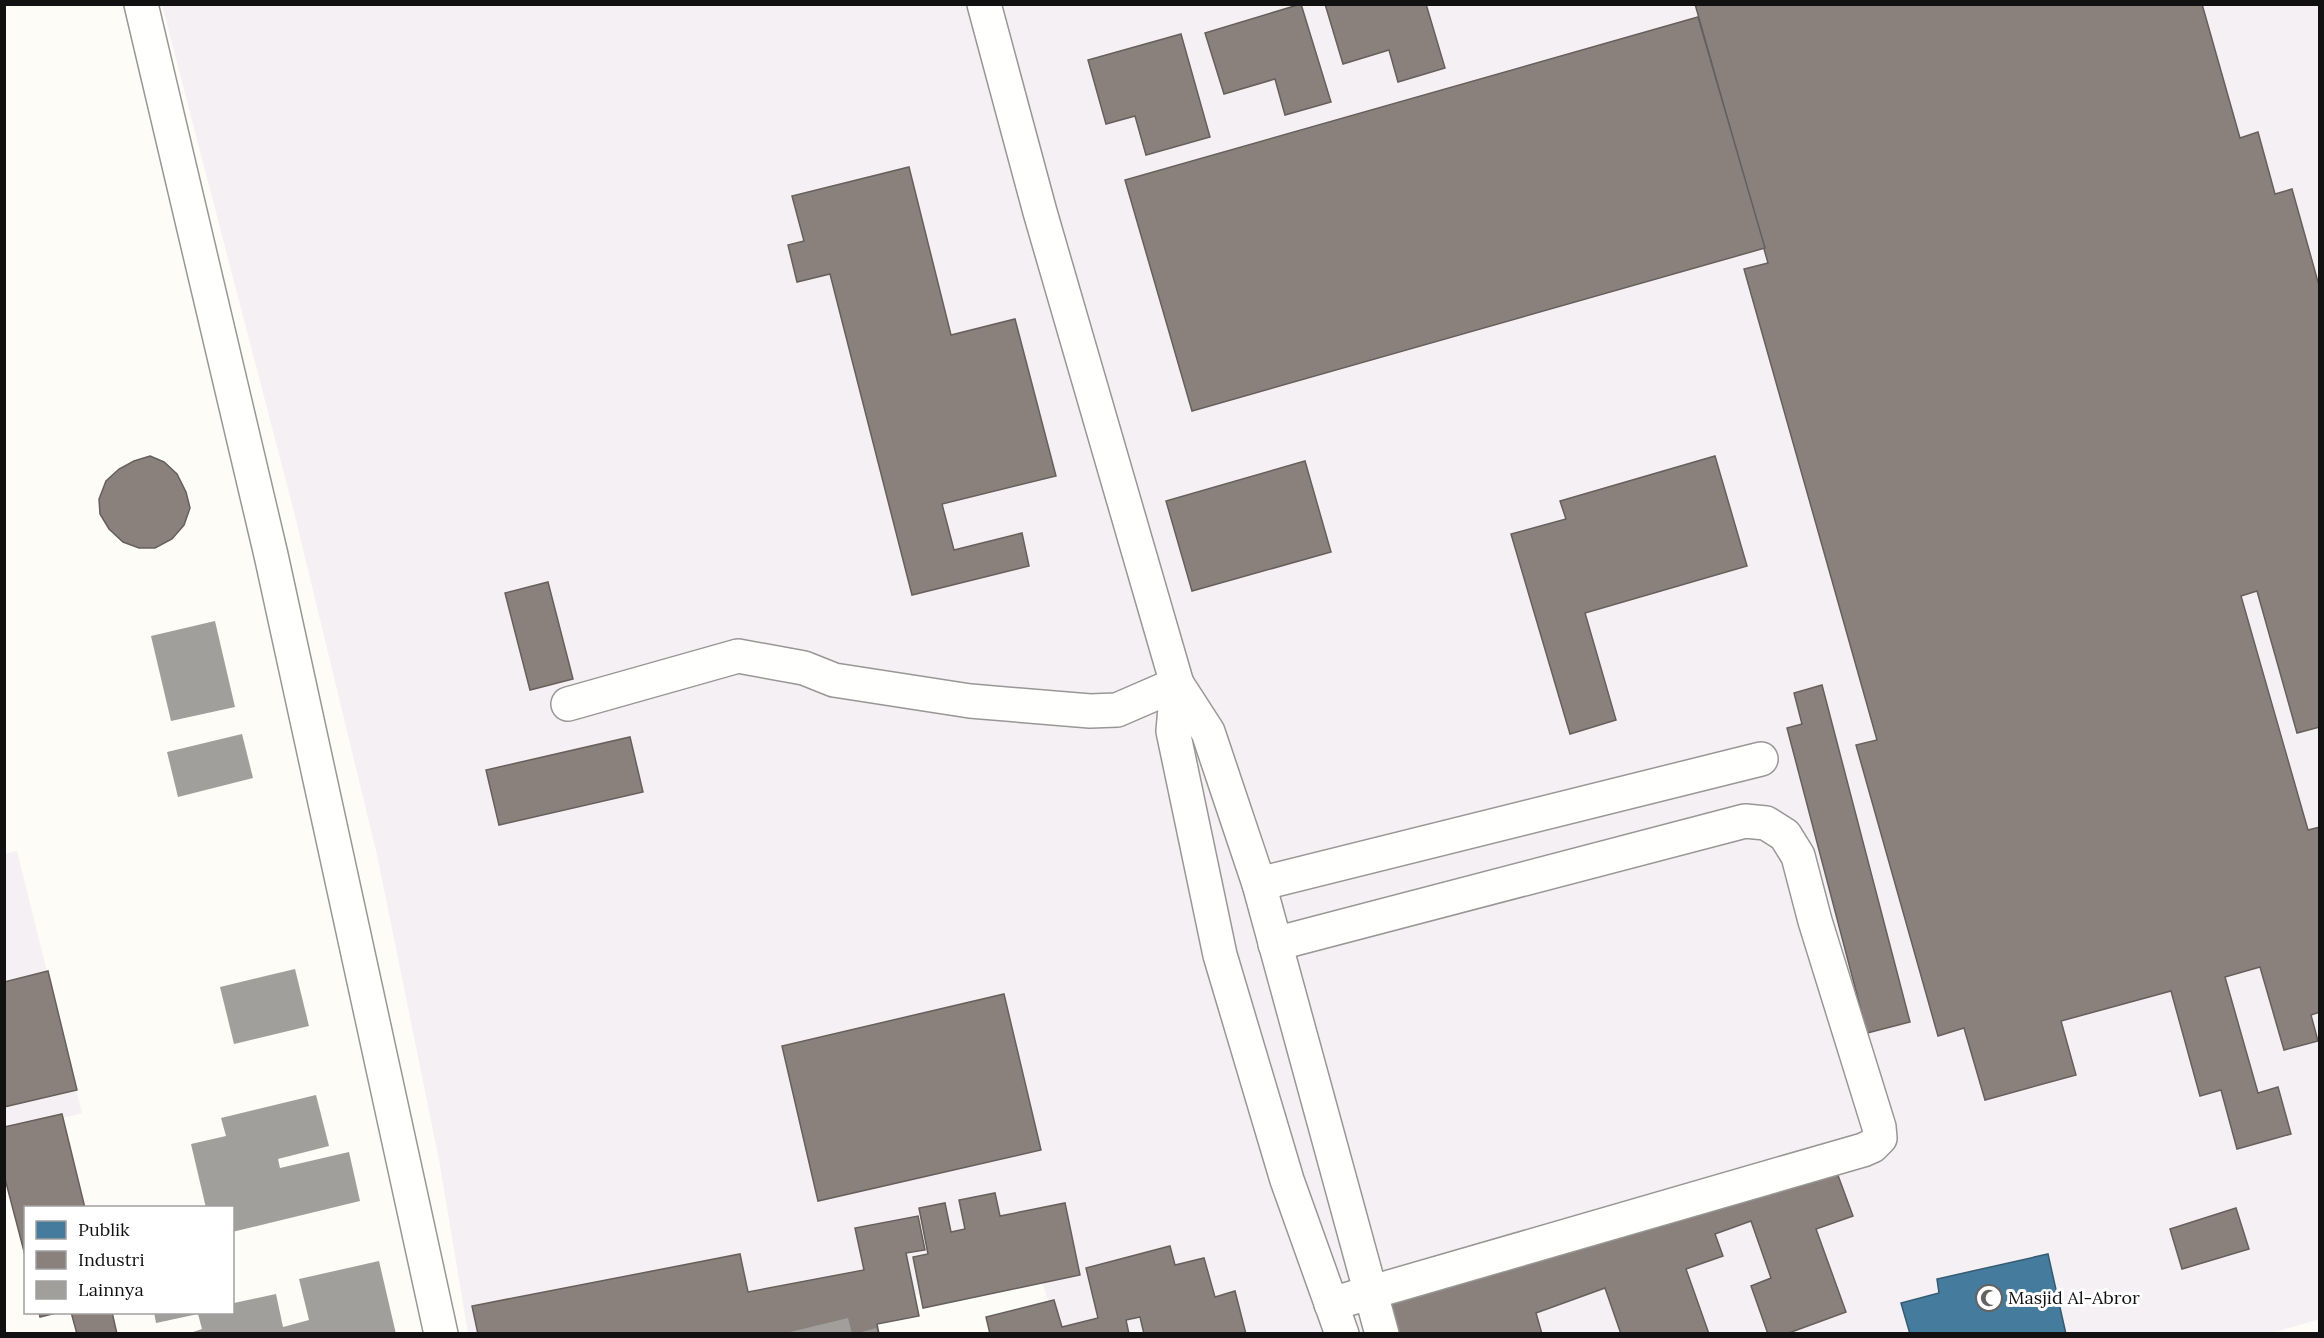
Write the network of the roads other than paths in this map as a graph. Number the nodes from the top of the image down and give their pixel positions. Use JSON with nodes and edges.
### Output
{"nodes":[{"id":1,"x":141,"y":4,"type":"edge"},
{"id":2,"x":984,"y":4,"type":"edge"},
{"id":3,"x":1176,"y":684,"type":"junction"},
{"id":4,"x":568,"y":704,"type":"dead end"},
{"id":5,"x":1761,"y":759,"type":"dead end"},
{"id":6,"x":1259,"y":884,"type":"junction"},
{"id":7,"x":1275,"y":944,"type":"junction"},
{"id":8,"x":1371,"y":1293,"type":"junction"},
{"id":9,"x":1336,"y":1319,"type":"edge"},
{"id":10,"x":441,"y":1334,"type":"edge"},
{"id":11,"x":1382,"y":1334,"type":"edge"}],
"edges":[{"from":1,"to":10,"type":"street"},
{"from":2,"to":3,"type":"street"},
{"from":3,"to":4,"type":"street"},
{"from":3,"to":6,"type":"street"},
{"from":3,"to":9,"type":"street"},
{"from":5,"to":6,"type":"street"},
{"from":6,"to":7,"type":"street"},
{"from":7,"to":8,"type":"street"},
{"from":7,"to":8,"type":"street"},
{"from":8,"to":9,"type":"street"},
{"from":8,"to":11,"type":"street"}]}
